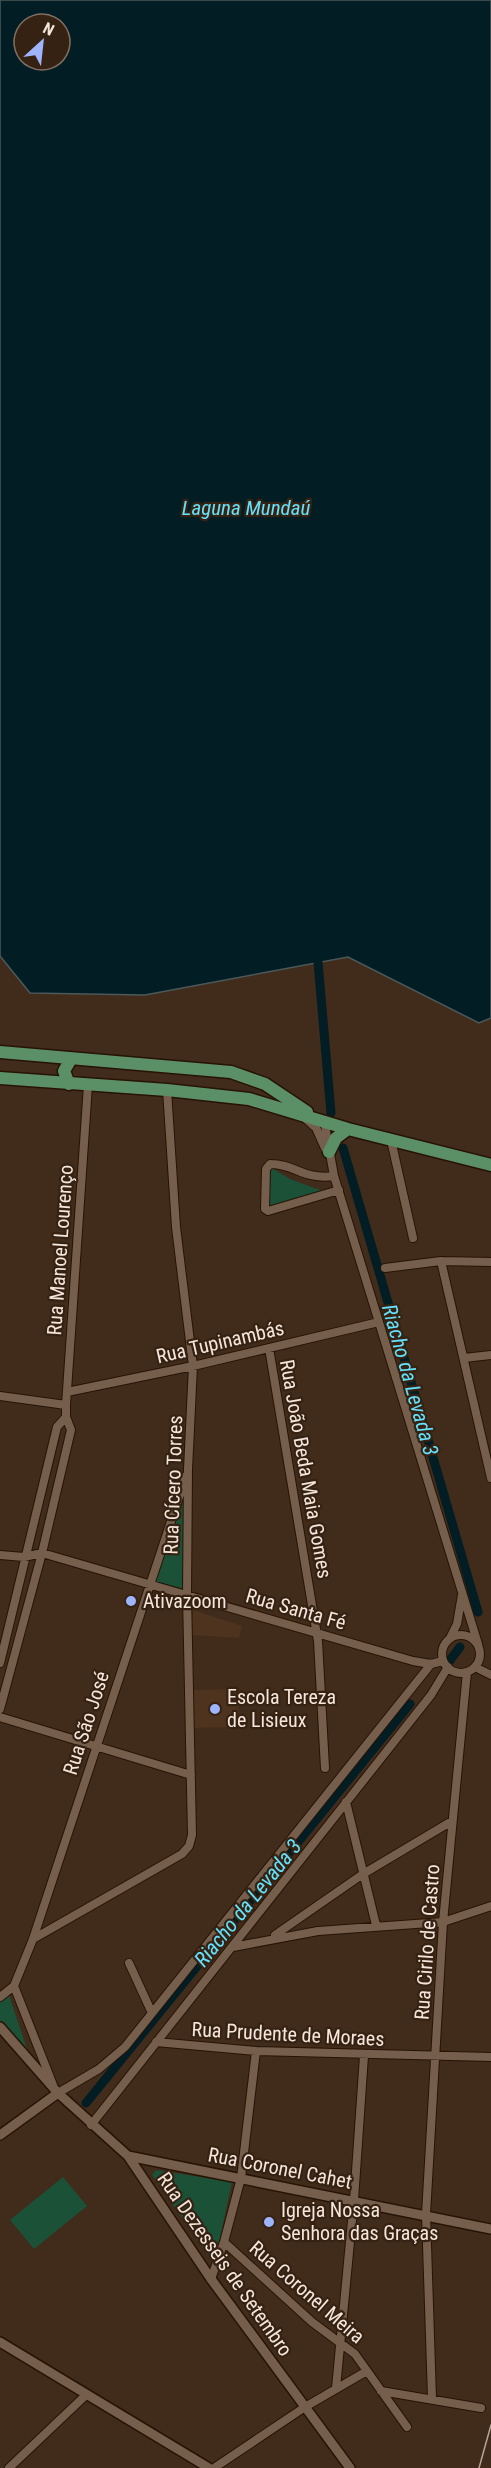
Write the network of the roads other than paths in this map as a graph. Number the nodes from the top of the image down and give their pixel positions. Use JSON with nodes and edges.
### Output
{"nodes":[{"id":1,"x":0,"y":1052,"type":"edge"},
{"id":2,"x":47,"y":1057,"type":"junction"},
{"id":3,"x":71,"y":1059,"type":"junction"},
{"id":4,"x":0,"y":1081,"type":"edge"},
{"id":5,"x":45,"y":1082,"type":"junction"},
{"id":6,"x":69,"y":1084,"type":"junction"},
{"id":7,"x":88,"y":1085,"type":"junction"},
{"id":8,"x":167,"y":1090,"type":"junction"},
{"id":9,"x":300,"y":1113,"type":"junction"},
{"id":10,"x":320,"y":1119,"type":"junction"},
{"id":11,"x":348,"y":1129,"type":"junction"},
{"id":12,"x":391,"y":1140,"type":"junction"},
{"id":13,"x":330,"y":1157,"type":"junction"},
{"id":14,"x":491,"y":1165,"type":"edge"},
{"id":15,"x":334,"y":1176,"type":"junction"},
{"id":16,"x":339,"y":1190,"type":"junction"},
{"id":17,"x":413,"y":1238,"type":"dead end"},
{"id":18,"x":441,"y":1261,"type":"junction"},
{"id":19,"x":491,"y":1262,"type":"edge"},
{"id":20,"x":385,"y":1268,"type":"dead end"},
{"id":21,"x":379,"y":1322,"type":"junction"},
{"id":22,"x":269,"y":1348,"type":"junction"},
{"id":23,"x":491,"y":1355,"type":"edge"},
{"id":24,"x":464,"y":1358,"type":"junction"},
{"id":25,"x":193,"y":1366,"type":"junction"},
{"id":26,"x":67,"y":1392,"type":"junction"},
{"id":27,"x":0,"y":1396,"type":"edge"},
{"id":28,"x":66,"y":1405,"type":"junction"},
{"id":29,"x":66,"y":1417,"type":"junction"},
{"id":30,"x":188,"y":1469,"type":"junction"},
{"id":31,"x":491,"y":1473,"type":"edge"},
{"id":32,"x":42,"y":1553,"type":"junction"},
{"id":33,"x":0,"y":1555,"type":"edge"},
{"id":34,"x":24,"y":1557,"type":"junction"},
{"id":35,"x":148,"y":1583,"type":"junction"},
{"id":36,"x":462,"y":1594,"type":"junction"},
{"id":37,"x":187,"y":1595,"type":"junction"},
{"id":38,"x":316,"y":1631,"type":"junction"},
{"id":39,"x":449,"y":1639,"type":"junction"},
{"id":40,"x":478,"y":1644,"type":"junction"},
{"id":41,"x":0,"y":1663,"type":"edge"},
{"id":42,"x":431,"y":1664,"type":"junction"},
{"id":43,"x":446,"y":1664,"type":"junction"},
{"id":44,"x":475,"y":1667,"type":"junction"},
{"id":45,"x":467,"y":1672,"type":"junction"},
{"id":46,"x":491,"y":1675,"type":"edge"},
{"id":47,"x":0,"y":1709,"type":"edge"},
{"id":48,"x":0,"y":1717,"type":"edge"},
{"id":49,"x":95,"y":1748,"type":"junction"},
{"id":50,"x":325,"y":1768,"type":"dead end"},
{"id":51,"x":191,"y":1775,"type":"junction"},
{"id":52,"x":346,"y":1802,"type":"junction"},
{"id":53,"x":452,"y":1821,"type":"junction"},
{"id":54,"x":363,"y":1874,"type":"junction"},
{"id":55,"x":491,"y":1906,"type":"edge"},
{"id":56,"x":443,"y":1922,"type":"junction"},
{"id":57,"x":376,"y":1925,"type":"junction"},
{"id":58,"x":272,"y":1937,"type":"junction"},
{"id":59,"x":33,"y":1939,"type":"junction"},
{"id":60,"x":232,"y":1947,"type":"junction"},
{"id":61,"x":129,"y":1963,"type":"dead end"},
{"id":62,"x":14,"y":1986,"type":"junction"},
{"id":63,"x":0,"y":1997,"type":"edge"},
{"id":64,"x":152,"y":2013,"type":"junction"},
{"id":65,"x":0,"y":2027,"type":"edge"},
{"id":66,"x":156,"y":2042,"type":"junction"},
{"id":67,"x":256,"y":2051,"type":"junction"},
{"id":68,"x":364,"y":2056,"type":"junction"},
{"id":69,"x":436,"y":2057,"type":"junction"},
{"id":70,"x":491,"y":2057,"type":"edge"},
{"id":71,"x":56,"y":2090,"type":"junction"},
{"id":72,"x":91,"y":2125,"type":"junction"},
{"id":73,"x":2,"y":2131,"type":"edge"},
{"id":74,"x":128,"y":2156,"type":"junction"},
{"id":75,"x":241,"y":2178,"type":"junction"},
{"id":76,"x":354,"y":2200,"type":"junction"},
{"id":77,"x":426,"y":2214,"type":"junction"},
{"id":78,"x":491,"y":2229,"type":"edge"},
{"id":79,"x":224,"y":2242,"type":"junction"},
{"id":80,"x":211,"y":2279,"type":"junction"},
{"id":81,"x":0,"y":2342,"type":"edge"},
{"id":82,"x":341,"y":2346,"type":"junction"},
{"id":83,"x":367,"y":2370,"type":"junction"},
{"id":84,"x":336,"y":2388,"type":"junction"},
{"id":85,"x":381,"y":2391,"type":"junction"},
{"id":86,"x":86,"y":2395,"type":"junction"},
{"id":87,"x":432,"y":2398,"type":"junction"},
{"id":88,"x":305,"y":2407,"type":"junction"},
{"id":89,"x":481,"y":2408,"type":"dead end"},
{"id":90,"x":407,"y":2427,"type":"dead end"},
{"id":91,"x":9,"y":2468,"type":"edge"},
{"id":92,"x":209,"y":2468,"type":"edge"},
{"id":93,"x":214,"y":2468,"type":"edge"},
{"id":94,"x":350,"y":2468,"type":"edge"}],
"edges":[{"from":1,"to":2,"type":"main road"},
{"from":2,"to":3,"type":"main road"},
{"from":2,"to":5,"type":"main road"},
{"from":3,"to":6,"type":"main road"},
{"from":3,"to":10,"type":"main road"},
{"from":4,"to":5,"type":"main road"},
{"from":5,"to":6,"type":"main road"},
{"from":6,"to":7,"type":"main road"},
{"from":7,"to":8,"type":"main road"},
{"from":7,"to":26,"type":"street","name":"Rua Manoel Lourenço"},
{"from":8,"to":9,"type":"main road"},
{"from":8,"to":25,"type":"street","name":"Rua Cícero Torres"},
{"from":9,"to":10,"type":"main road"},
{"from":9,"to":13,"type":"street"},
{"from":10,"to":11,"type":"main road"},
{"from":10,"to":13,"type":"street"},
{"from":11,"to":12,"type":"main road"},
{"from":11,"to":13,"type":"main road"},
{"from":12,"to":14,"type":"main road"},
{"from":12,"to":17,"type":"street"},
{"from":13,"to":15,"type":"street"},
{"from":15,"to":16,"type":"street"},
{"from":15,"to":16,"type":"street"},
{"from":16,"to":21,"type":"street"},
{"from":18,"to":19,"type":"street"},
{"from":18,"to":20,"type":"street"},
{"from":18,"to":24,"type":"street"},
{"from":21,"to":22,"type":"street","name":"Rua Tupinambás"},
{"from":21,"to":36,"type":"street"},
{"from":22,"to":25,"type":"street","name":"Rua Tupinambás"},
{"from":22,"to":38,"type":"street","name":"Rua João Beda Maia Gomes"},
{"from":23,"to":24,"type":"street"},
{"from":24,"to":31,"type":"street"},
{"from":25,"to":26,"type":"street","name":"Rua Tupinambás"},
{"from":25,"to":30,"type":"street","name":"Rua Cícero Torres"},
{"from":26,"to":28,"type":"street","name":"Rua Manoel Lourenço"},
{"from":27,"to":28,"type":"street"},
{"from":28,"to":29,"type":"street","name":"Rua Manoel Lourenço"},
{"from":29,"to":32,"type":"street","name":"Rua Manoel Lourenço"},
{"from":29,"to":34,"type":"street","name":"Rua Manoel Lourenço"},
{"from":30,"to":35,"type":"street","name":"Rua São José"},
{"from":30,"to":37,"type":"street","name":"Rua Cícero Torres"},
{"from":32,"to":34,"type":"street","name":"Rua Santa Fé"},
{"from":32,"to":35,"type":"street","name":"Rua Santa Fé"},
{"from":32,"to":47,"type":"street","name":"Rua Manoel Lourenço"},
{"from":33,"to":34,"type":"street","name":"Rua Santa Fé"},
{"from":34,"to":41,"type":"street","name":"Rua Manoel Lourenço"},
{"from":35,"to":37,"type":"street","name":"Rua Santa Fé"},
{"from":35,"to":49,"type":"street","name":"Rua São José"},
{"from":36,"to":39,"type":"street"},
{"from":36,"to":40,"type":"street"},
{"from":37,"to":38,"type":"street","name":"Rua Santa Fé"},
{"from":37,"to":51,"type":"street","name":"Rua Cícero Torres"},
{"from":38,"to":42,"type":"street","name":"Rua Santa Fé"},
{"from":38,"to":50,"type":"street","name":"Rua João Beda Maia Gomes"},
{"from":39,"to":40,"type":"street"},
{"from":39,"to":43,"type":"street"},
{"from":40,"to":44,"type":"street"},
{"from":42,"to":43,"type":"street"},
{"from":42,"to":64,"type":"street"},
{"from":43,"to":45,"type":"street"},
{"from":43,"to":52,"type":"street"},
{"from":44,"to":45,"type":"street"},
{"from":44,"to":46,"type":"street"},
{"from":45,"to":53,"type":"street","name":"Rua Cirilo de Castro"},
{"from":48,"to":49,"type":"street"},
{"from":49,"to":51,"type":"street"},
{"from":49,"to":59,"type":"street","name":"Rua São José"},
{"from":51,"to":59,"type":"street","name":"Rua Cícero Torres"},
{"from":52,"to":54,"type":"street"},
{"from":52,"to":60,"type":"street"},
{"from":53,"to":54,"type":"street"},
{"from":53,"to":56,"type":"street","name":"Rua Cirilo de Castro"},
{"from":54,"to":57,"type":"street"},
{"from":54,"to":58,"type":"street"},
{"from":55,"to":56,"type":"street"},
{"from":56,"to":57,"type":"street"},
{"from":56,"to":69,"type":"street","name":"Rua Cirilo de Castro"},
{"from":57,"to":58,"type":"street"},
{"from":58,"to":60,"type":"street"},
{"from":59,"to":62,"type":"street","name":"Rua São José"},
{"from":60,"to":66,"type":"street"},
{"from":61,"to":64,"type":"street"},
{"from":62,"to":63,"type":"street","name":"Rua São José"},
{"from":62,"to":71,"type":"street"},
{"from":64,"to":71,"type":"street"},
{"from":65,"to":71,"type":"street","name":"Rua Dezesseis de Setembro"},
{"from":66,"to":67,"type":"street","name":"Rua Prudente de Moraes"},
{"from":66,"to":72,"type":"street"},
{"from":67,"to":68,"type":"street","name":"Rua Prudente de Moraes"},
{"from":67,"to":75,"type":"street"},
{"from":68,"to":69,"type":"street","name":"Rua Prudente de Moraes"},
{"from":68,"to":76,"type":"street"},
{"from":69,"to":70,"type":"street","name":"Rua Prudente de Moraes"},
{"from":69,"to":77,"type":"street","name":"Rua Cirilo de Castro"},
{"from":71,"to":72,"type":"street","name":"Rua Dezesseis de Setembro"},
{"from":71,"to":73,"type":"street"},
{"from":72,"to":74,"type":"street","name":"Rua Dezesseis de Setembro"},
{"from":74,"to":75,"type":"street","name":"Rua Coronel Cahet"},
{"from":74,"to":80,"type":"street","name":"Rua Dezesseis de Setembro"},
{"from":75,"to":76,"type":"street","name":"Rua Coronel Cahet"},
{"from":75,"to":79,"type":"street"},
{"from":76,"to":77,"type":"street","name":"Rua Coronel Cahet"},
{"from":76,"to":82,"type":"street"},
{"from":77,"to":78,"type":"street","name":"Rua Coronel Cahet"},
{"from":77,"to":87,"type":"street","name":"Rua Cirilo de Castro"},
{"from":79,"to":80,"type":"street"},
{"from":79,"to":82,"type":"street","name":"Rua Coronel Meira"},
{"from":80,"to":88,"type":"street","name":"Rua Dezesseis de Setembro"},
{"from":81,"to":86,"type":"street"},
{"from":82,"to":83,"type":"street","name":"Rua Coronel Meira"},
{"from":82,"to":84,"type":"street"},
{"from":83,"to":84,"type":"street"},
{"from":83,"to":85,"type":"street","name":"Rua Coronel Meira"},
{"from":84,"to":88,"type":"street"},
{"from":85,"to":87,"type":"street"},
{"from":85,"to":90,"type":"street","name":"Rua Coronel Meira"},
{"from":86,"to":91,"type":"street"},
{"from":86,"to":92,"type":"street"},
{"from":87,"to":89,"type":"street"},
{"from":88,"to":93,"type":"street"},
{"from":88,"to":94,"type":"street","name":"Rua Dezesseis de Setembro"}]}
